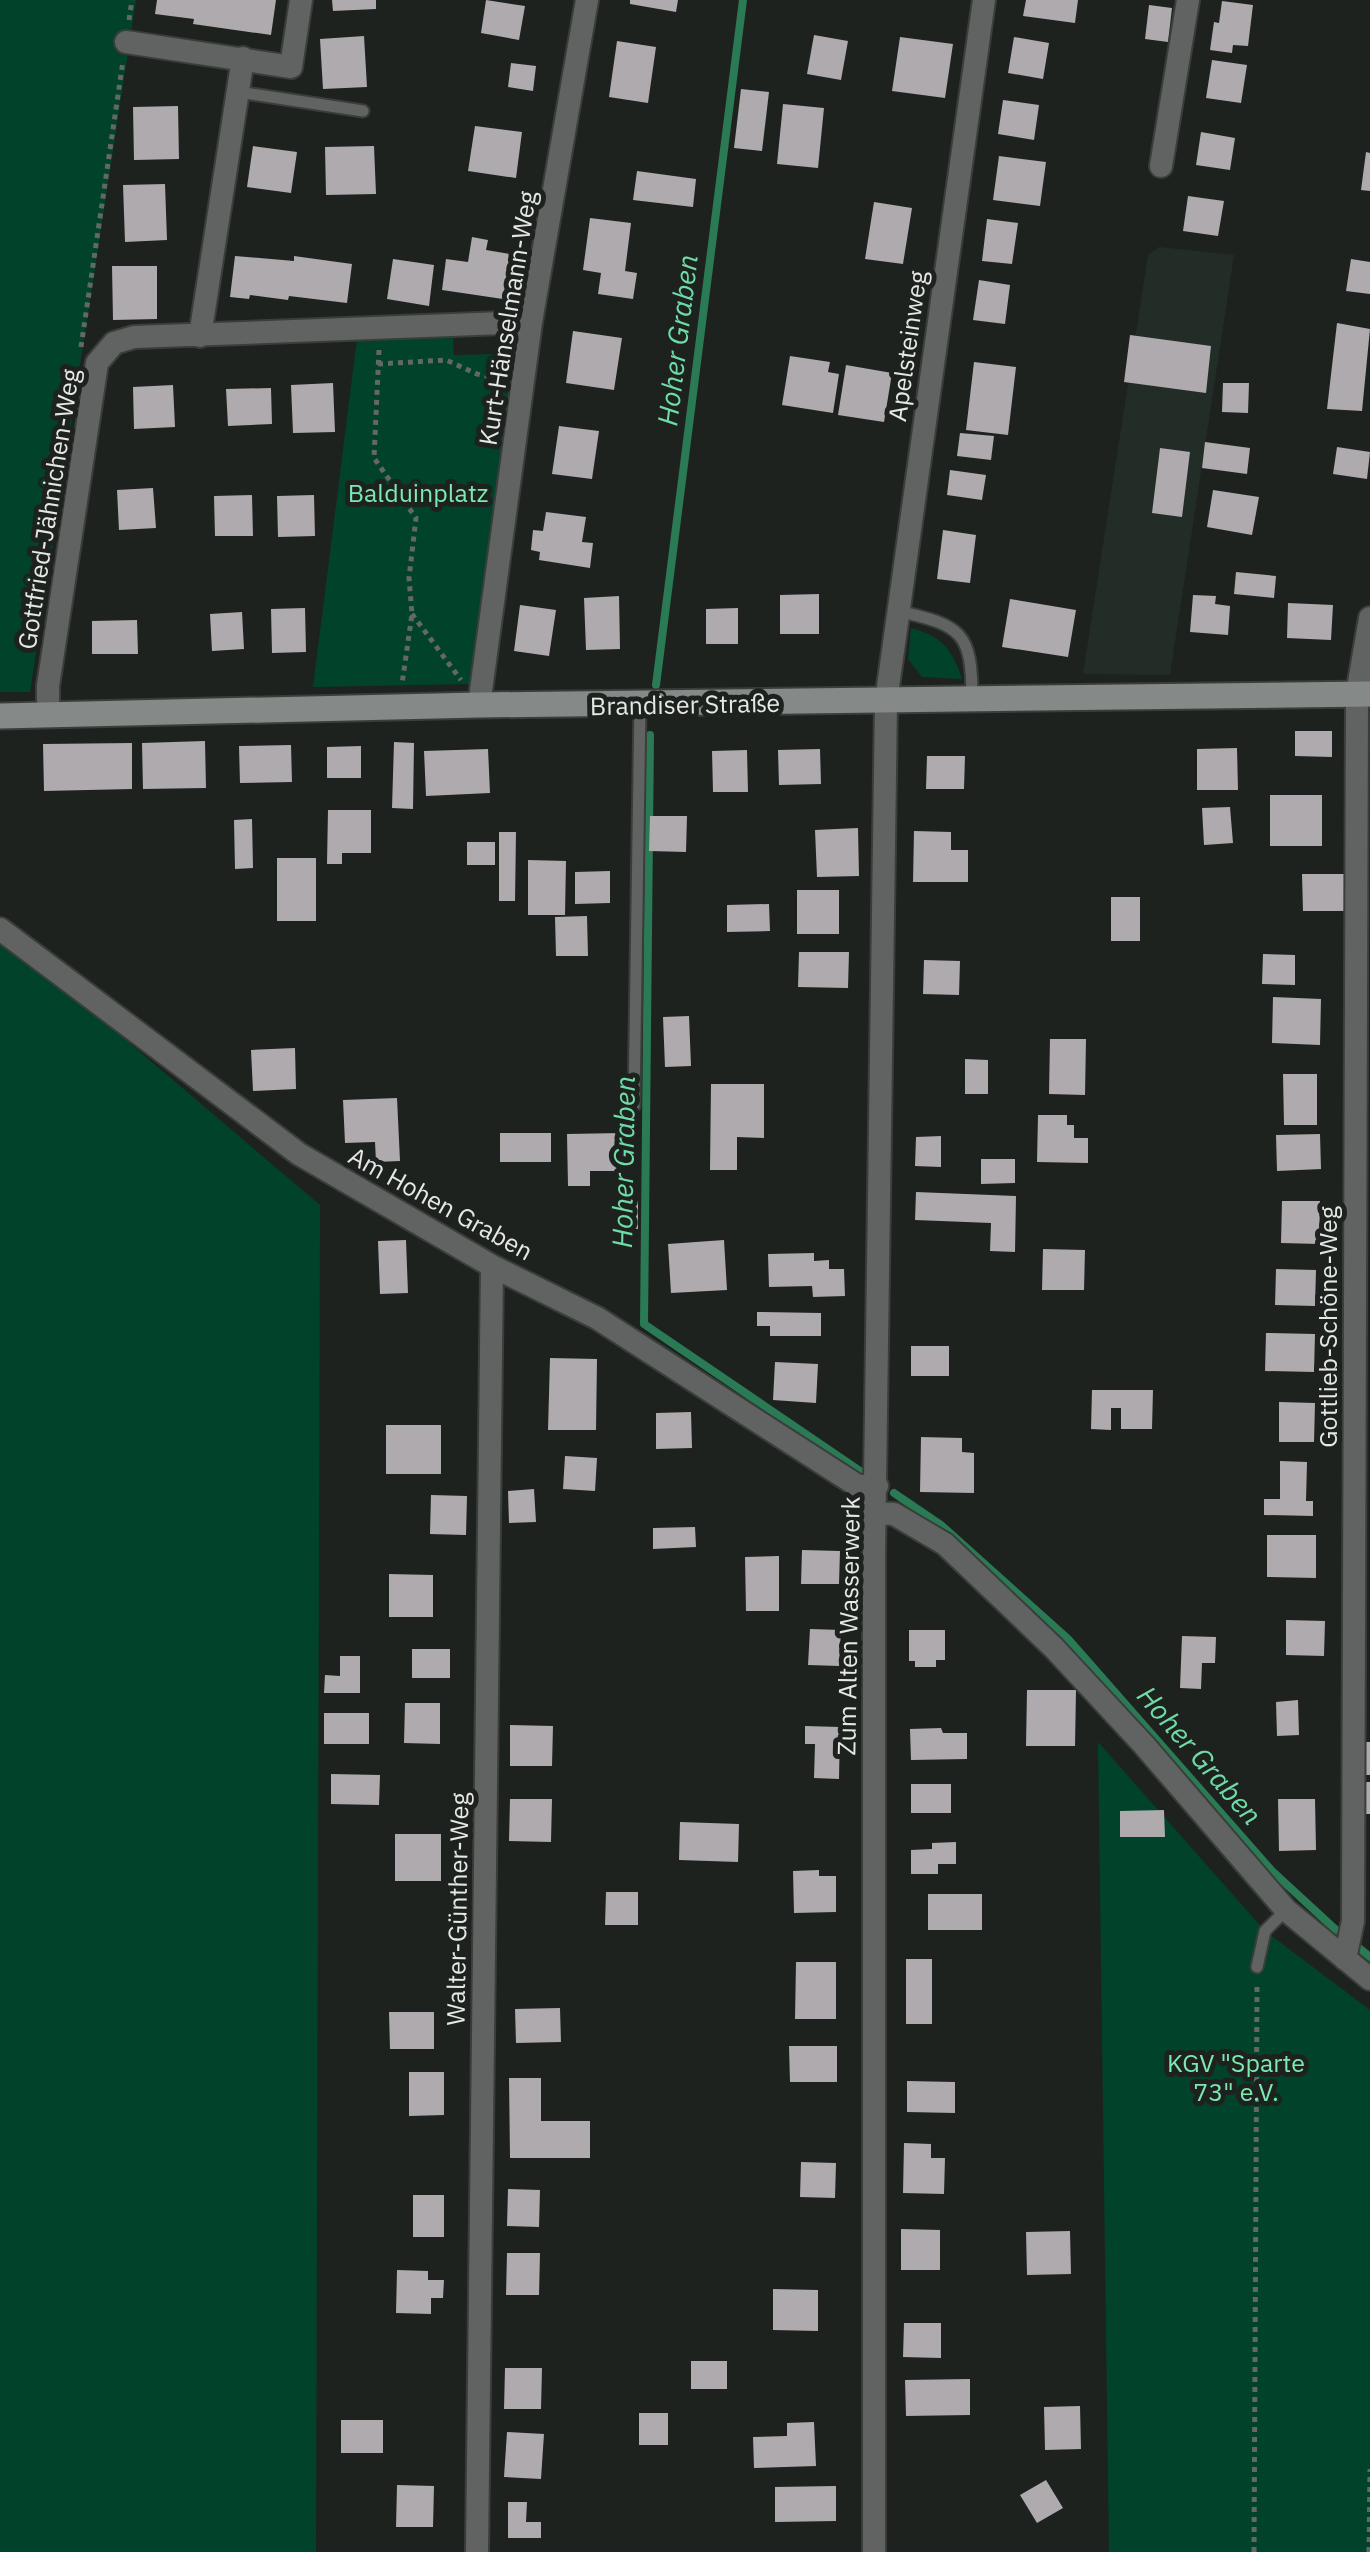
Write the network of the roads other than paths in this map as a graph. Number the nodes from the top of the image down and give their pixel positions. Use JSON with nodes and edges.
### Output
{"nodes":[{"id":1,"x":301,"y":0,"type":"edge"},
{"id":2,"x":587,"y":0,"type":"edge"},
{"id":3,"x":984,"y":0,"type":"edge"},
{"id":4,"x":1188,"y":0,"type":"edge"},
{"id":5,"x":126,"y":42,"type":"dead end"},
{"id":6,"x":242,"y":58,"type":"junction"},
{"id":7,"x":238,"y":92,"type":"junction"},
{"id":8,"x":363,"y":111,"type":"dead end"},
{"id":9,"x":1161,"y":166,"type":"dead end"},
{"id":10,"x":531,"y":322,"type":"junction"},
{"id":11,"x":200,"y":336,"type":"junction"},
{"id":12,"x":896,"y":610,"type":"junction"},
{"id":13,"x":1370,"y":618,"type":"edge"},
{"id":14,"x":1363,"y":694,"type":"edge"},
{"id":15,"x":972,"y":699,"type":"junction"},
{"id":16,"x":886,"y":701,"type":"junction"},
{"id":17,"x":640,"y":705,"type":"junction"},
{"id":18,"x":479,"y":706,"type":"junction"},
{"id":19,"x":0,"y":716,"type":"edge"},
{"id":20,"x":48,"y":716,"type":"junction"},
{"id":21,"x":0,"y":930,"type":"edge"},
{"id":22,"x":634,"y":1106,"type":"dead end"},
{"id":23,"x":492,"y":1266,"type":"junction"},
{"id":24,"x":877,"y":1486,"type":"junction"},
{"id":25,"x":876,"y":1514,"type":"junction"},
{"id":26,"x":1286,"y":1910,"type":"junction"},
{"id":27,"x":1345,"y":1959,"type":"junction"},
{"id":28,"x":1257,"y":1967,"type":"road end"},
{"id":29,"x":1370,"y":1979,"type":"edge"},
{"id":30,"x":477,"y":2552,"type":"edge"},
{"id":31,"x":874,"y":2552,"type":"edge"}],
"edges":[{"from":1,"to":6,"type":"street"},
{"from":2,"to":10,"type":"street","name":"Kurt-Hänselmann-Weg"},
{"from":3,"to":12,"type":"street","name":"Apelsteinweg"},
{"from":4,"to":9,"type":"street"},
{"from":5,"to":6,"type":"street"},
{"from":6,"to":7,"type":"street"},
{"from":7,"to":8,"type":"lane"},
{"from":7,"to":11,"type":"street"},
{"from":10,"to":11,"type":"street","name":"Gottfried-Jähnichen-Weg"},
{"from":10,"to":18,"type":"street","name":"Kurt-Hänselmann-Weg"},
{"from":11,"to":20,"type":"street","name":"Gottfried-Jähnichen-Weg"},
{"from":12,"to":15,"type":"lane"},
{"from":12,"to":16,"type":"street","name":"Apelsteinweg"},
{"from":13,"to":14,"type":"street","name":"Gottlieb-Schöne-Weg"},
{"from":14,"to":15,"type":"street","name":"Brandiser Straße"},
{"from":14,"to":27,"type":"street","name":"Gottlieb-Schöne-Weg"},
{"from":15,"to":16,"type":"street","name":"Brandiser Straße"},
{"from":16,"to":17,"type":"street","name":"Brandiser Straße"},
{"from":16,"to":24,"type":"street","name":"Zum Alten Wasserwerk"},
{"from":17,"to":18,"type":"street","name":"Brandiser Straße"},
{"from":17,"to":22,"type":"lane"},
{"from":18,"to":20,"type":"street","name":"Brandiser Straße"},
{"from":19,"to":20,"type":"street","name":"Brandiser Straße"},
{"from":21,"to":23,"type":"street","name":"Am Hohen Graben"},
{"from":23,"to":24,"type":"street","name":"Am Hohen Graben"},
{"from":23,"to":30,"type":"street","name":"Walter-Günther-Weg"},
{"from":24,"to":25,"type":"street","name":"Zum Alten Wasserwerk"},
{"from":25,"to":26,"type":"street"},
{"from":25,"to":31,"type":"street","name":"Zum Alten Wasserwerk"},
{"from":26,"to":27,"type":"street"},
{"from":26,"to":28,"type":"lane"},
{"from":27,"to":29,"type":"street"}]}
